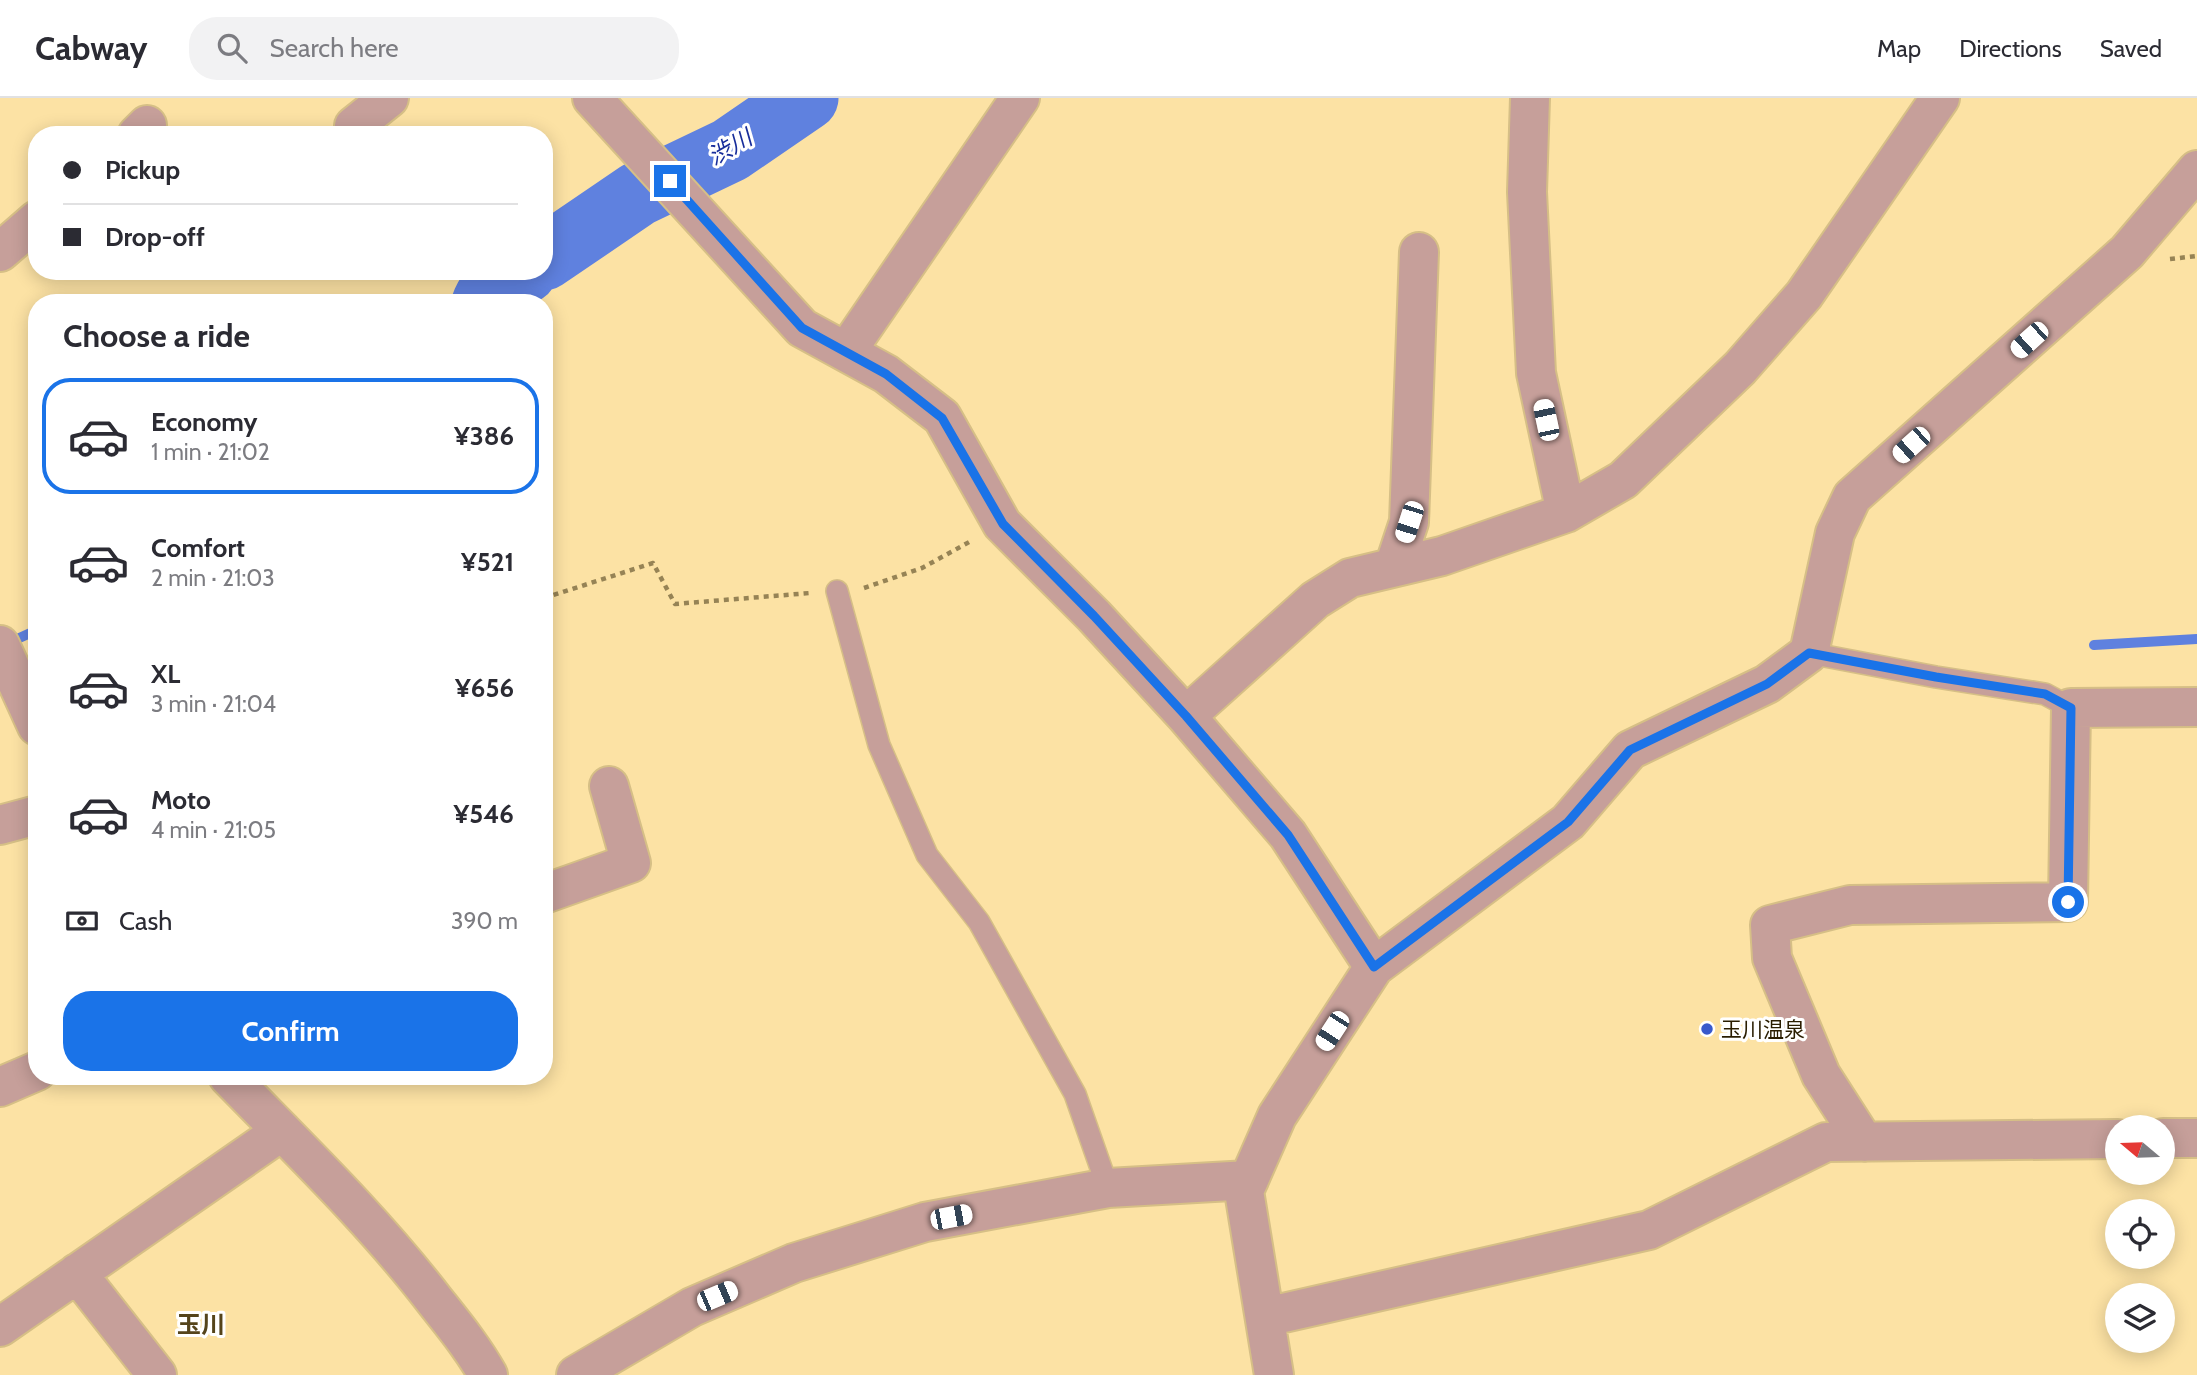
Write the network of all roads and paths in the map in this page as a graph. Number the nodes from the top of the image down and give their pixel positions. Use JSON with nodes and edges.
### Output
{"nodes":[{"id":1,"x":389,"y":98,"type":"edge"},
{"id":2,"x":592,"y":98,"type":"edge"},
{"id":3,"x":1020,"y":98,"type":"edge"},
{"id":4,"x":1530,"y":98,"type":"edge"},
{"id":5,"x":1940,"y":98,"type":"edge"},
{"id":6,"x":354,"y":125,"type":"dead end"},
{"id":7,"x":2197,"y":170,"type":"edge"},
{"id":8,"x":28,"y":228,"type":"edge"},
{"id":9,"x":0,"y":252,"type":"edge"},
{"id":10,"x":1419,"y":252,"type":"dead end"},
{"id":11,"x":846,"y":352,"type":"junction"},
{"id":12,"x":1566,"y":513,"type":"junction"},
{"id":13,"x":1003,"y":524,"type":"junction"},
{"id":14,"x":1394,"y":568,"type":"junction"},
{"id":15,"x":837,"y":591,"type":"junction"},
{"id":16,"x":553,"y":595,"type":"edge"},
{"id":17,"x":0,"y":645,"type":"edge"},
{"id":18,"x":1809,"y":653,"type":"junction"},
{"id":19,"x":28,"y":706,"type":"edge"},
{"id":20,"x":2197,"y":707,"type":"edge"},
{"id":21,"x":2071,"y":708,"type":"junction"},
{"id":22,"x":1186,"y":716,"type":"junction"},
{"id":23,"x":609,"y":786,"type":"dead end"},
{"id":24,"x":28,"y":818,"type":"edge"},
{"id":25,"x":0,"y":825,"type":"edge"},
{"id":26,"x":553,"y":891,"type":"edge"},
{"id":27,"x":1374,"y":967,"type":"junction"},
{"id":28,"x":28,"y":1075,"type":"edge"},
{"id":29,"x":237,"y":1085,"type":"edge"},
{"id":30,"x":0,"y":1087,"type":"edge"},
{"id":31,"x":282,"y":1131,"type":"junction"},
{"id":32,"x":2175,"y":1138,"type":"edge"},
{"id":33,"x":2197,"y":1138,"type":"edge"},
{"id":34,"x":2105,"y":1139,"type":"edge"},
{"id":35,"x":1864,"y":1142,"type":"junction"},
{"id":36,"x":1249,"y":1180,"type":"junction"},
{"id":37,"x":1108,"y":1188,"type":"junction"},
{"id":38,"x":77,"y":1273,"type":"junction"},
{"id":39,"x":1266,"y":1317,"type":"junction"},
{"id":40,"x":0,"y":1327,"type":"edge"},
{"id":41,"x":157,"y":1375,"type":"edge"},
{"id":42,"x":488,"y":1375,"type":"edge"},
{"id":43,"x":576,"y":1375,"type":"edge"},
{"id":44,"x":1275,"y":1375,"type":"edge"}],
"edges":[{"from":1,"to":6,"type":"street"},
{"from":2,"to":11,"type":"street"},
{"from":3,"to":11,"type":"street"},
{"from":4,"to":12,"type":"street"},
{"from":5,"to":12,"type":"street"},
{"from":7,"to":18,"type":"street"},
{"from":8,"to":9,"type":"street"},
{"from":10,"to":14,"type":"street"},
{"from":11,"to":13,"type":"street"},
{"from":12,"to":14,"type":"street"},
{"from":13,"to":15,"type":"path"},
{"from":13,"to":22,"type":"street"},
{"from":14,"to":22,"type":"street"},
{"from":15,"to":16,"type":"path"},
{"from":15,"to":37,"type":"lane"},
{"from":17,"to":19,"type":"street"},
{"from":18,"to":21,"type":"lane"},
{"from":18,"to":27,"type":"street"},
{"from":20,"to":21,"type":"street"},
{"from":21,"to":35,"type":"street"},
{"from":22,"to":27,"type":"street"},
{"from":23,"to":26,"type":"street"},
{"from":24,"to":25,"type":"street"},
{"from":27,"to":36,"type":"street"},
{"from":28,"to":30,"type":"street"},
{"from":29,"to":31,"type":"street"},
{"from":31,"to":38,"type":"street"},
{"from":31,"to":42,"type":"street"},
{"from":32,"to":33,"type":"street"},
{"from":34,"to":35,"type":"street"},
{"from":35,"to":39,"type":"street"},
{"from":36,"to":37,"type":"street"},
{"from":36,"to":39,"type":"street"},
{"from":37,"to":43,"type":"street"},
{"from":38,"to":40,"type":"street"},
{"from":38,"to":41,"type":"street"},
{"from":39,"to":44,"type":"street"}]}
